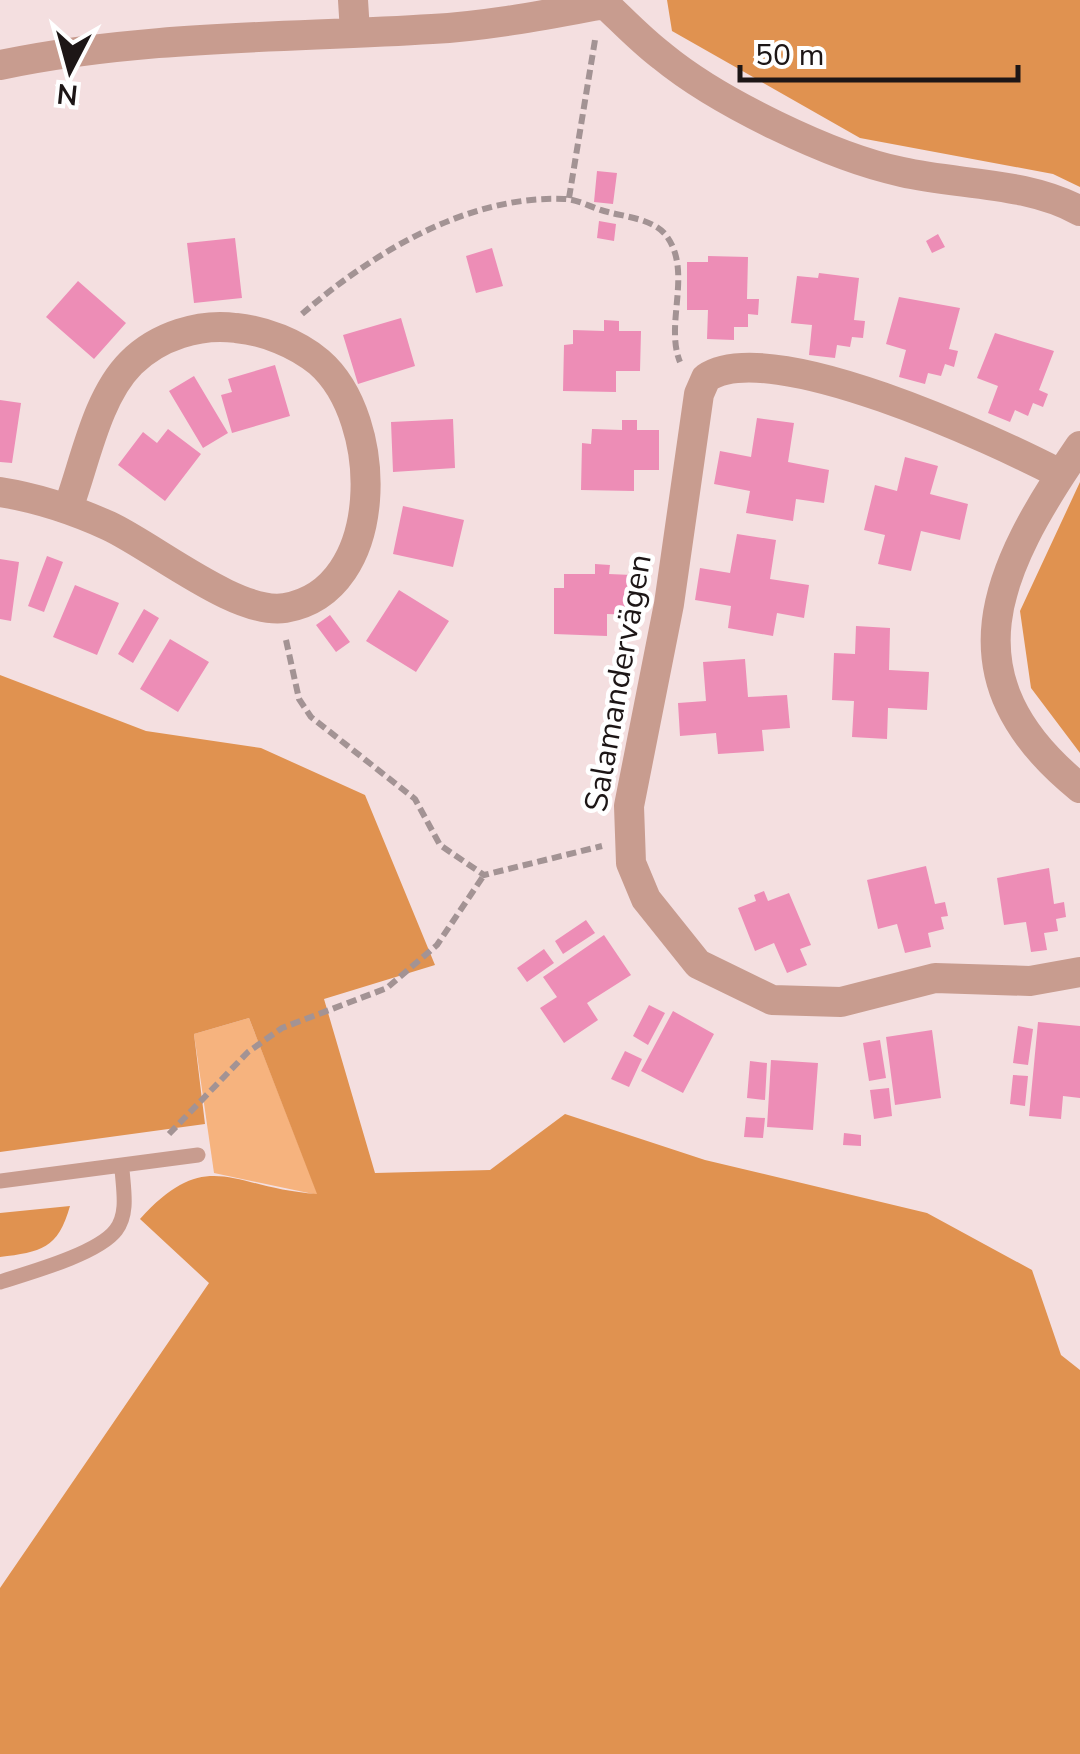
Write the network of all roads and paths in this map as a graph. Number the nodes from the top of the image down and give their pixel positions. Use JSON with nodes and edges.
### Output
{"nodes":[{"id":1,"x":353,"y":0,"type":"edge"},
{"id":2,"x":603,"y":11,"type":"edge"},
{"id":3,"x":355,"y":32,"type":"junction"},
{"id":4,"x":0,"y":65,"type":"edge"},
{"id":5,"x":570,"y":198,"type":"junction"},
{"id":6,"x":1080,"y":211,"type":"edge"},
{"id":7,"x":276,"y":337,"type":"junction"},
{"id":8,"x":706,"y":378,"type":"junction"},
{"id":9,"x":1080,"y":446,"type":"edge"},
{"id":10,"x":1060,"y":474,"type":"junction"},
{"id":11,"x":0,"y":492,"type":"edge"},
{"id":12,"x":68,"y":508,"type":"junction"},
{"id":13,"x":282,"y":609,"type":"junction"},
{"id":14,"x":1080,"y":788,"type":"edge"},
{"id":15,"x":627,"y":841,"type":"junction"},
{"id":16,"x":484,"y":875,"type":"junction"},
{"id":17,"x":1080,"y":972,"type":"edge"},
{"id":18,"x":198,"y":1155,"type":"dead end"},
{"id":19,"x":158,"y":1164,"type":"junction"},
{"id":20,"x":122,"y":1168,"type":"junction"},
{"id":21,"x":0,"y":1181,"type":"edge"},
{"id":22,"x":0,"y":1282,"type":"edge"}],
"edges":[{"from":1,"to":3,"type":"street"},
{"from":2,"to":3,"type":"street"},
{"from":2,"to":5,"type":"path"},
{"from":2,"to":6,"type":"street"},
{"from":3,"to":4,"type":"street"},
{"from":5,"to":7,"type":"path"},
{"from":5,"to":8,"type":"path"},
{"from":7,"to":12,"type":"street"},
{"from":7,"to":13,"type":"street"},
{"from":8,"to":10,"type":"street"},
{"from":8,"to":15,"type":"street","name":"Salamandervägen"},
{"from":9,"to":10,"type":"street"},
{"from":10,"to":14,"type":"street"},
{"from":11,"to":12,"type":"street"},
{"from":12,"to":13,"type":"street"},
{"from":13,"to":16,"type":"path"},
{"from":15,"to":16,"type":"path"},
{"from":15,"to":17,"type":"street","name":"Salamandervägen"},
{"from":16,"to":19,"type":"path"},
{"from":18,"to":19,"type":"lane"},
{"from":19,"to":20,"type":"lane"},
{"from":20,"to":21,"type":"lane"},
{"from":20,"to":22,"type":"lane"}]}
